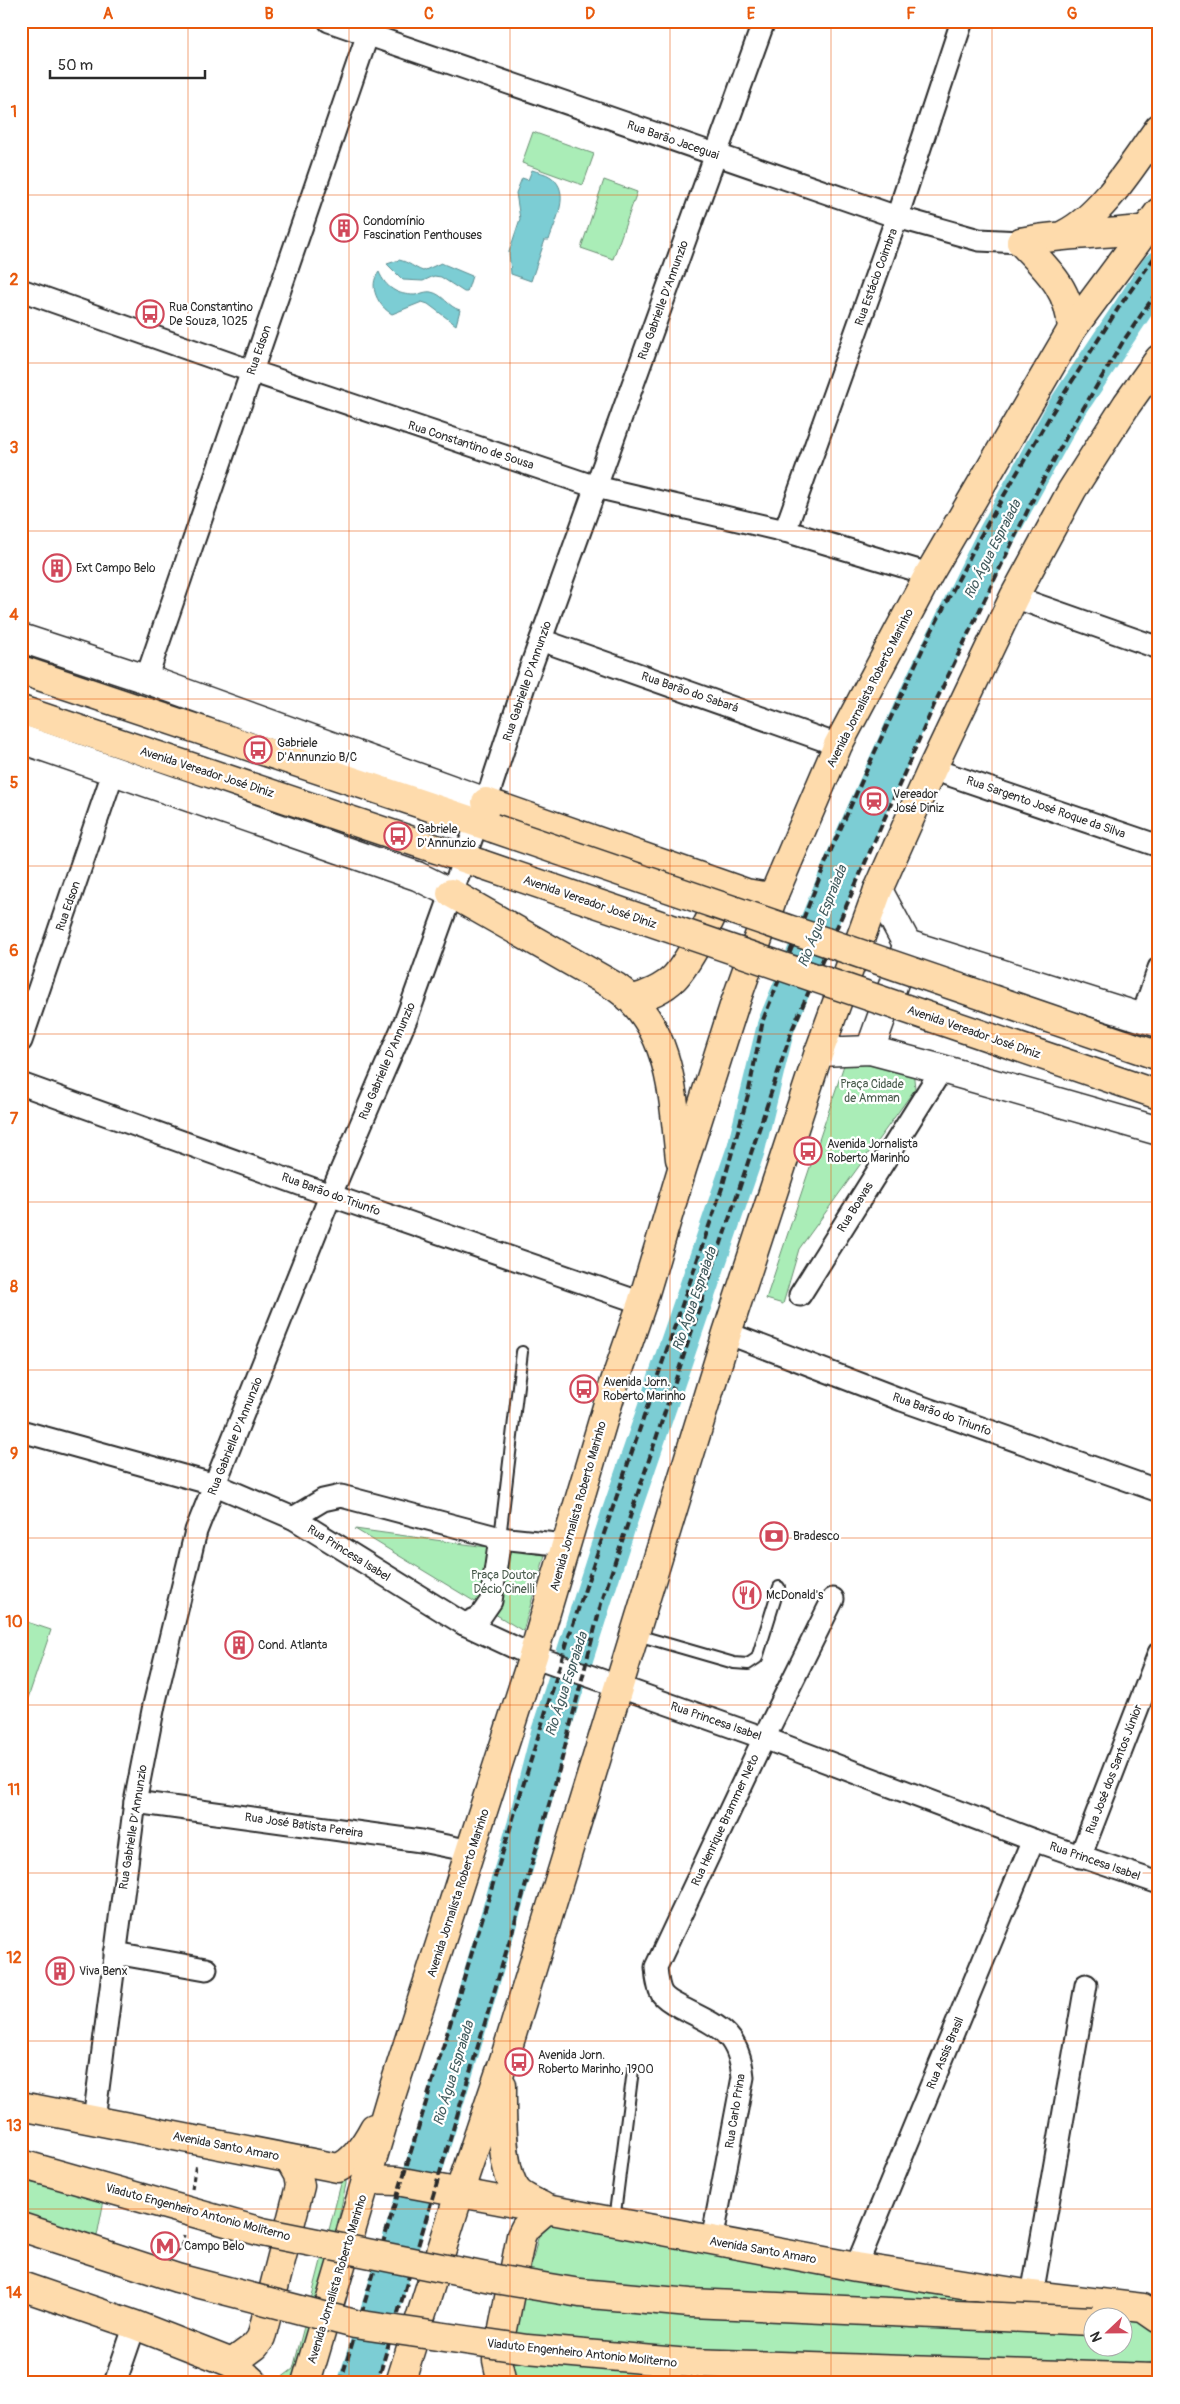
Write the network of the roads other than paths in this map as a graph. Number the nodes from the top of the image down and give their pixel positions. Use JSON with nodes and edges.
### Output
{"nodes":[{"id":1,"x":328,"y":21,"type":"edge"},
{"id":2,"x":764,"y":21,"type":"edge"},
{"id":3,"x":962,"y":21,"type":"edge"},
{"id":4,"x":370,"y":28,"type":"edge"},
{"id":5,"x":1159,"y":128,"type":"edge"},
{"id":6,"x":716,"y":154,"type":"junction"},
{"id":7,"x":897,"y":217,"type":"junction"},
{"id":8,"x":1152,"y":220,"type":"edge"},
{"id":9,"x":1064,"y":234,"type":"junction"},
{"id":10,"x":1021,"y":242,"type":"junction"},
{"id":11,"x":21,"y":290,"type":"edge"},
{"id":12,"x":1072,"y":329,"type":"junction"},
{"id":13,"x":1159,"y":359,"type":"edge"},
{"id":14,"x":251,"y":372,"type":"junction"},
{"id":15,"x":596,"y":487,"type":"junction"},
{"id":16,"x":785,"y":531,"type":"junction"},
{"id":17,"x":929,"y":574,"type":"junction"},
{"id":18,"x":1014,"y":597,"type":"junction"},
{"id":19,"x":21,"y":638,"type":"edge"},
{"id":20,"x":541,"y":640,"type":"junction"},
{"id":21,"x":1159,"y":648,"type":"edge"},
{"id":22,"x":21,"y":670,"type":"edge"},
{"id":23,"x":146,"y":679,"type":"junction"},
{"id":24,"x":21,"y":710,"type":"edge"},
{"id":25,"x":21,"y":739,"type":"edge"},
{"id":26,"x":838,"y":745,"type":"junction"},
{"id":27,"x":932,"y":768,"type":"junction"},
{"id":28,"x":114,"y":770,"type":"junction"},
{"id":29,"x":485,"y":818,"type":"junction"},
{"id":30,"x":1159,"y":846,"type":"edge"},
{"id":31,"x":473,"y":861,"type":"junction"},
{"id":32,"x":712,"y":881,"type":"junction"},
{"id":33,"x":878,"y":890,"type":"junction"},
{"id":34,"x":451,"y":893,"type":"junction"},
{"id":35,"x":774,"y":894,"type":"junction"},
{"id":36,"x":907,"y":944,"type":"junction"},
{"id":37,"x":1159,"y":968,"type":"edge"},
{"id":38,"x":633,"y":999,"type":"junction"},
{"id":39,"x":1150,"y":1020,"type":"edge"},
{"id":40,"x":21,"y":1041,"type":"edge"},
{"id":41,"x":870,"y":1050,"type":"junction"},
{"id":42,"x":819,"y":1052,"type":"junction"},
{"id":43,"x":1159,"y":1056,"type":"edge"},
{"id":44,"x":942,"y":1068,"type":"junction"},
{"id":45,"x":21,"y":1084,"type":"edge"},
{"id":46,"x":1159,"y":1095,"type":"edge"},
{"id":47,"x":1159,"y":1131,"type":"edge"},
{"id":48,"x":682,"y":1169,"type":"junction"},
{"id":49,"x":331,"y":1194,"type":"junction"},
{"id":50,"x":800,"y":1295,"type":"dead end"},
{"id":51,"x":642,"y":1303,"type":"junction"},
{"id":52,"x":727,"y":1333,"type":"junction"},
{"id":53,"x":522,"y":1352,"type":"dead end"},
{"id":54,"x":21,"y":1431,"type":"edge"},
{"id":55,"x":216,"y":1485,"type":"junction"},
{"id":56,"x":1159,"y":1491,"type":"edge"},
{"id":57,"x":292,"y":1518,"type":"junction"},
{"id":58,"x":500,"y":1538,"type":"junction"},
{"id":59,"x":566,"y":1545,"type":"junction"},
{"id":60,"x":779,"y":1587,"type":"dead end"},
{"id":61,"x":833,"y":1599,"type":"dead end"},
{"id":62,"x":464,"y":1624,"type":"junction"},
{"id":63,"x":636,"y":1634,"type":"junction"},
{"id":64,"x":1159,"y":1653,"type":"edge"},
{"id":65,"x":536,"y":1657,"type":"junction"},
{"id":66,"x":616,"y":1687,"type":"junction"},
{"id":67,"x":764,"y":1738,"type":"junction"},
{"id":68,"x":135,"y":1802,"type":"junction"},
{"id":69,"x":1033,"y":1840,"type":"junction"},
{"id":70,"x":472,"y":1851,"type":"junction"},
{"id":71,"x":1080,"y":1856,"type":"junction"},
{"id":72,"x":1159,"y":1883,"type":"edge"},
{"id":73,"x":115,"y":1953,"type":"junction"},
{"id":74,"x":206,"y":1969,"type":"dead end"},
{"id":75,"x":1086,"y":1985,"type":"dead end"},
{"id":76,"x":660,"y":1990,"type":"joint"},
{"id":77,"x":502,"y":2067,"type":"junction"},
{"id":78,"x":633,"y":2070,"type":"dead end"},
{"id":79,"x":392,"y":2093,"type":"junction"},
{"id":80,"x":21,"y":2106,"type":"edge"},
{"id":81,"x":94,"y":2120,"type":"junction"},
{"id":82,"x":289,"y":2159,"type":"junction"},
{"id":83,"x":21,"y":2164,"type":"edge"},
{"id":84,"x":367,"y":2180,"type":"junction"},
{"id":85,"x":447,"y":2191,"type":"junction"},
{"id":86,"x":547,"y":2209,"type":"junction"},
{"id":87,"x":614,"y":2222,"type":"junction"},
{"id":88,"x":21,"y":2227,"type":"edge"},
{"id":89,"x":712,"y":2241,"type":"junction"},
{"id":90,"x":856,"y":2266,"type":"junction"},
{"id":91,"x":21,"y":2286,"type":"edge"},
{"id":92,"x":1032,"y":2294,"type":"junction"},
{"id":93,"x":1159,"y":2319,"type":"edge"},
{"id":94,"x":1082,"y":2321,"type":"edge"},
{"id":95,"x":1132,"y":2323,"type":"edge"},
{"id":96,"x":135,"y":2325,"type":"junction"},
{"id":97,"x":1159,"y":2325,"type":"edge"},
{"id":98,"x":232,"y":2363,"type":"junction"},
{"id":99,"x":1156,"y":2379,"type":"edge"},
{"id":100,"x":115,"y":2383,"type":"edge"},
{"id":101,"x":254,"y":2383,"type":"edge"},
{"id":102,"x":306,"y":2383,"type":"edge"},
{"id":103,"x":400,"y":2383,"type":"edge"},
{"id":104,"x":502,"y":2383,"type":"edge"}],
"edges":[{"from":1,"to":4,"type":"street","name":"Rua Barão Jaceguai"},
{"from":2,"to":6,"type":"street","name":"Rua Gabrielle D'Annunzio"},
{"from":3,"to":7,"type":"street","name":"Rua Estácio Coimbra"},
{"from":4,"to":6,"type":"street","name":"Rua Barão Jaceguai"},
{"from":4,"to":14,"type":"street","name":"Rua Edson"},
{"from":5,"to":9,"type":"main road"},
{"from":6,"to":7,"type":"street","name":"Rua Barão Jaceguai"},
{"from":6,"to":15,"type":"street","name":"Rua Gabrielle D'Annunzio"},
{"from":7,"to":10,"type":"street","name":"Rua Barão Jaceguai"},
{"from":7,"to":16,"type":"street","name":"Rua Estácio Coimbra"},
{"from":8,"to":9,"type":"main road"},
{"from":8,"to":12,"type":"main road","name":"Avenida Jornalista Roberto Marinho"},
{"from":9,"to":10,"type":"main road"},
{"from":10,"to":12,"type":"main road"},
{"from":11,"to":14,"type":"street","name":"Rua Constantino de Sousa"},
{"from":12,"to":17,"type":"main road","name":"Avenida Jornalista Roberto Marinho"},
{"from":13,"to":18,"type":"main road"},
{"from":14,"to":15,"type":"street","name":"Rua Constantino de Sousa"},
{"from":14,"to":23,"type":"street","name":"Rua Edson"},
{"from":15,"to":16,"type":"street","name":"Rua Constantino de Sousa"},
{"from":15,"to":20,"type":"street","name":"Rua Gabrielle D'Annunzio"},
{"from":16,"to":17,"type":"street","name":"Rua Constantino de Sousa"},
{"from":17,"to":26,"type":"main road","name":"Avenida Jornalista Roberto Marinho"},
{"from":18,"to":21,"type":"street"},
{"from":18,"to":27,"type":"main road"},
{"from":19,"to":23,"type":"street"},
{"from":20,"to":26,"type":"street","name":"Rua Barão do Sabará"},
{"from":20,"to":29,"type":"street","name":"Rua Gabrielle D'Annunzio"},
{"from":22,"to":29,"type":"main road"},
{"from":23,"to":29,"type":"street"},
{"from":24,"to":31,"type":"main road","name":"Avenida Vereador José Diniz"},
{"from":25,"to":28,"type":"street"},
{"from":26,"to":35,"type":"main road","name":"Avenida Jornalista Roberto Marinho"},
{"from":27,"to":30,"type":"street","name":"Rua Sargento José Roque da Silva"},
{"from":27,"to":33,"type":"main road"},
{"from":28,"to":34,"type":"street"},
{"from":28,"to":40,"type":"street","name":"Rua Edson"},
{"from":29,"to":31,"type":"street","name":"Rua Gabrielle D'Annunzio"},
{"from":29,"to":32,"type":"main road"},
{"from":29,"to":43,"type":"main road","bridge":true},
{"from":31,"to":34,"type":"street","name":"Rua Gabrielle D'Annunzio"},
{"from":31,"to":46,"type":"main road","name":"Avenida Vereador José Diniz","bridge":true},
{"from":32,"to":35,"type":"main road"},
{"from":32,"to":38,"type":"main road"},
{"from":33,"to":36,"type":"street"},
{"from":33,"to":42,"type":"main road"},
{"from":34,"to":38,"type":"main road"},
{"from":34,"to":49,"type":"street","name":"Rua Gabrielle D'Annunzio"},
{"from":35,"to":48,"type":"main road","name":"Avenida Jornalista Roberto Marinho"},
{"from":36,"to":39,"type":"street"},
{"from":36,"to":41,"type":"street"},
{"from":37,"to":39,"type":"street"},
{"from":38,"to":48,"type":"main road"},
{"from":41,"to":42,"type":"street"},
{"from":41,"to":44,"type":"street"},
{"from":42,"to":52,"type":"main road"},
{"from":44,"to":47,"type":"street"},
{"from":44,"to":50,"type":"street","name":"Rua Boavas"},
{"from":45,"to":49,"type":"street","name":"Rua Barão do Triunfo"},
{"from":48,"to":51,"type":"main road","name":"Avenida Jornalista Roberto Marinho"},
{"from":49,"to":51,"type":"street","name":"Rua Barão do Triunfo"},
{"from":49,"to":55,"type":"street","name":"Rua Gabrielle D'Annunzio"},
{"from":51,"to":59,"type":"main road","name":"Avenida Jornalista Roberto Marinho"},
{"from":52,"to":56,"type":"street","name":"Rua Barão do Triunfo"},
{"from":52,"to":63,"type":"main road"},
{"from":53,"to":58,"type":"lane"},
{"from":54,"to":55,"type":"street","name":"Rua Princesa Isabel"},
{"from":55,"to":57,"type":"street","name":"Rua Princesa Isabel"},
{"from":55,"to":68,"type":"street","name":"Rua Gabrielle D'Annunzio"},
{"from":57,"to":58,"type":"street","name":"Rua Princesa Isabel"},
{"from":57,"to":62,"type":"street","name":"Rua Princesa Isabel"},
{"from":58,"to":59,"type":"street","name":"Rua Princesa Isabel"},
{"from":58,"to":62,"type":"street"},
{"from":59,"to":65,"type":"main road","name":"Avenida Jornalista Roberto Marinho"},
{"from":60,"to":63,"type":"lane"},
{"from":61,"to":67,"type":"street","name":"Rua Henrique Brammer Neto"},
{"from":62,"to":65,"type":"street","name":"Rua Princesa Isabel"},
{"from":63,"to":66,"type":"main road"},
{"from":64,"to":71,"type":"street","name":"Rua José dos Santos Júnior"},
{"from":65,"to":66,"type":"street","name":"Rua Princesa Isabel"},
{"from":65,"to":70,"type":"main road","name":"Avenida Jornalista Roberto Marinho"},
{"from":66,"to":67,"type":"street","name":"Rua Princesa Isabel"},
{"from":66,"to":77,"type":"main road"},
{"from":67,"to":69,"type":"street","name":"Rua Princesa Isabel"},
{"from":67,"to":76,"type":"street","name":"Rua Henrique Brammer Neto"},
{"from":68,"to":70,"type":"street","name":"Rua José Batista Pereira"},
{"from":68,"to":73,"type":"street","name":"Rua Gabrielle D'Annunzio"},
{"from":69,"to":71,"type":"street","name":"Rua Princesa Isabel"},
{"from":69,"to":90,"type":"street","name":"Rua Assis Brasil"},
{"from":70,"to":79,"type":"main road","name":"Avenida Jornalista Roberto Marinho"},
{"from":71,"to":72,"type":"street","name":"Rua Princesa Isabel"},
{"from":73,"to":74,"type":"street"},
{"from":73,"to":81,"type":"street","name":"Rua Gabrielle D'Annunzio"},
{"from":75,"to":92,"type":"street"},
{"from":76,"to":89,"type":"street","name":"Rua Carlo Prina"},
{"from":77,"to":85,"type":"main road"},
{"from":77,"to":86,"type":"main road"},
{"from":78,"to":87,"type":"lane"},
{"from":79,"to":82,"type":"main road","name":"Avenida Santo Amaro"},
{"from":79,"to":84,"type":"main road","name":"Avenida Jornalista Roberto Marinho"},
{"from":80,"to":81,"type":"main road","name":"Avenida Santo Amaro"},
{"from":81,"to":82,"type":"main road","name":"Avenida Santo Amaro"},
{"from":82,"to":98,"type":"main road"},
{"from":83,"to":94,"type":"main road","name":"Viaduto Engenheiro Antonio Moliterno","bridge":true},
{"from":84,"to":85,"type":"main road","name":"Avenida Santo Amaro"},
{"from":84,"to":102,"type":"main road","name":"Avenida Jornalista Roberto Marinho"},
{"from":85,"to":86,"type":"main road","name":"Avenida Santo Amaro"},
{"from":85,"to":103,"type":"main road"},
{"from":86,"to":87,"type":"main road","name":"Avenida Santo Amaro"},
{"from":86,"to":104,"type":"main road"},
{"from":87,"to":89,"type":"main road","name":"Avenida Santo Amaro"},
{"from":88,"to":99,"type":"main road","name":"Viaduto Engenheiro Antonio Moliterno","bridge":true},
{"from":89,"to":90,"type":"main road","name":"Avenida Santo Amaro"},
{"from":90,"to":92,"type":"main road","name":"Avenida Santo Amaro"},
{"from":91,"to":96,"type":"main road"},
{"from":92,"to":93,"type":"main road","name":"Avenida Santo Amaro"},
{"from":95,"to":97,"type":"main road"},
{"from":96,"to":98,"type":"main road"},
{"from":96,"to":100,"type":"street"},
{"from":98,"to":101,"type":"main road"}]}
